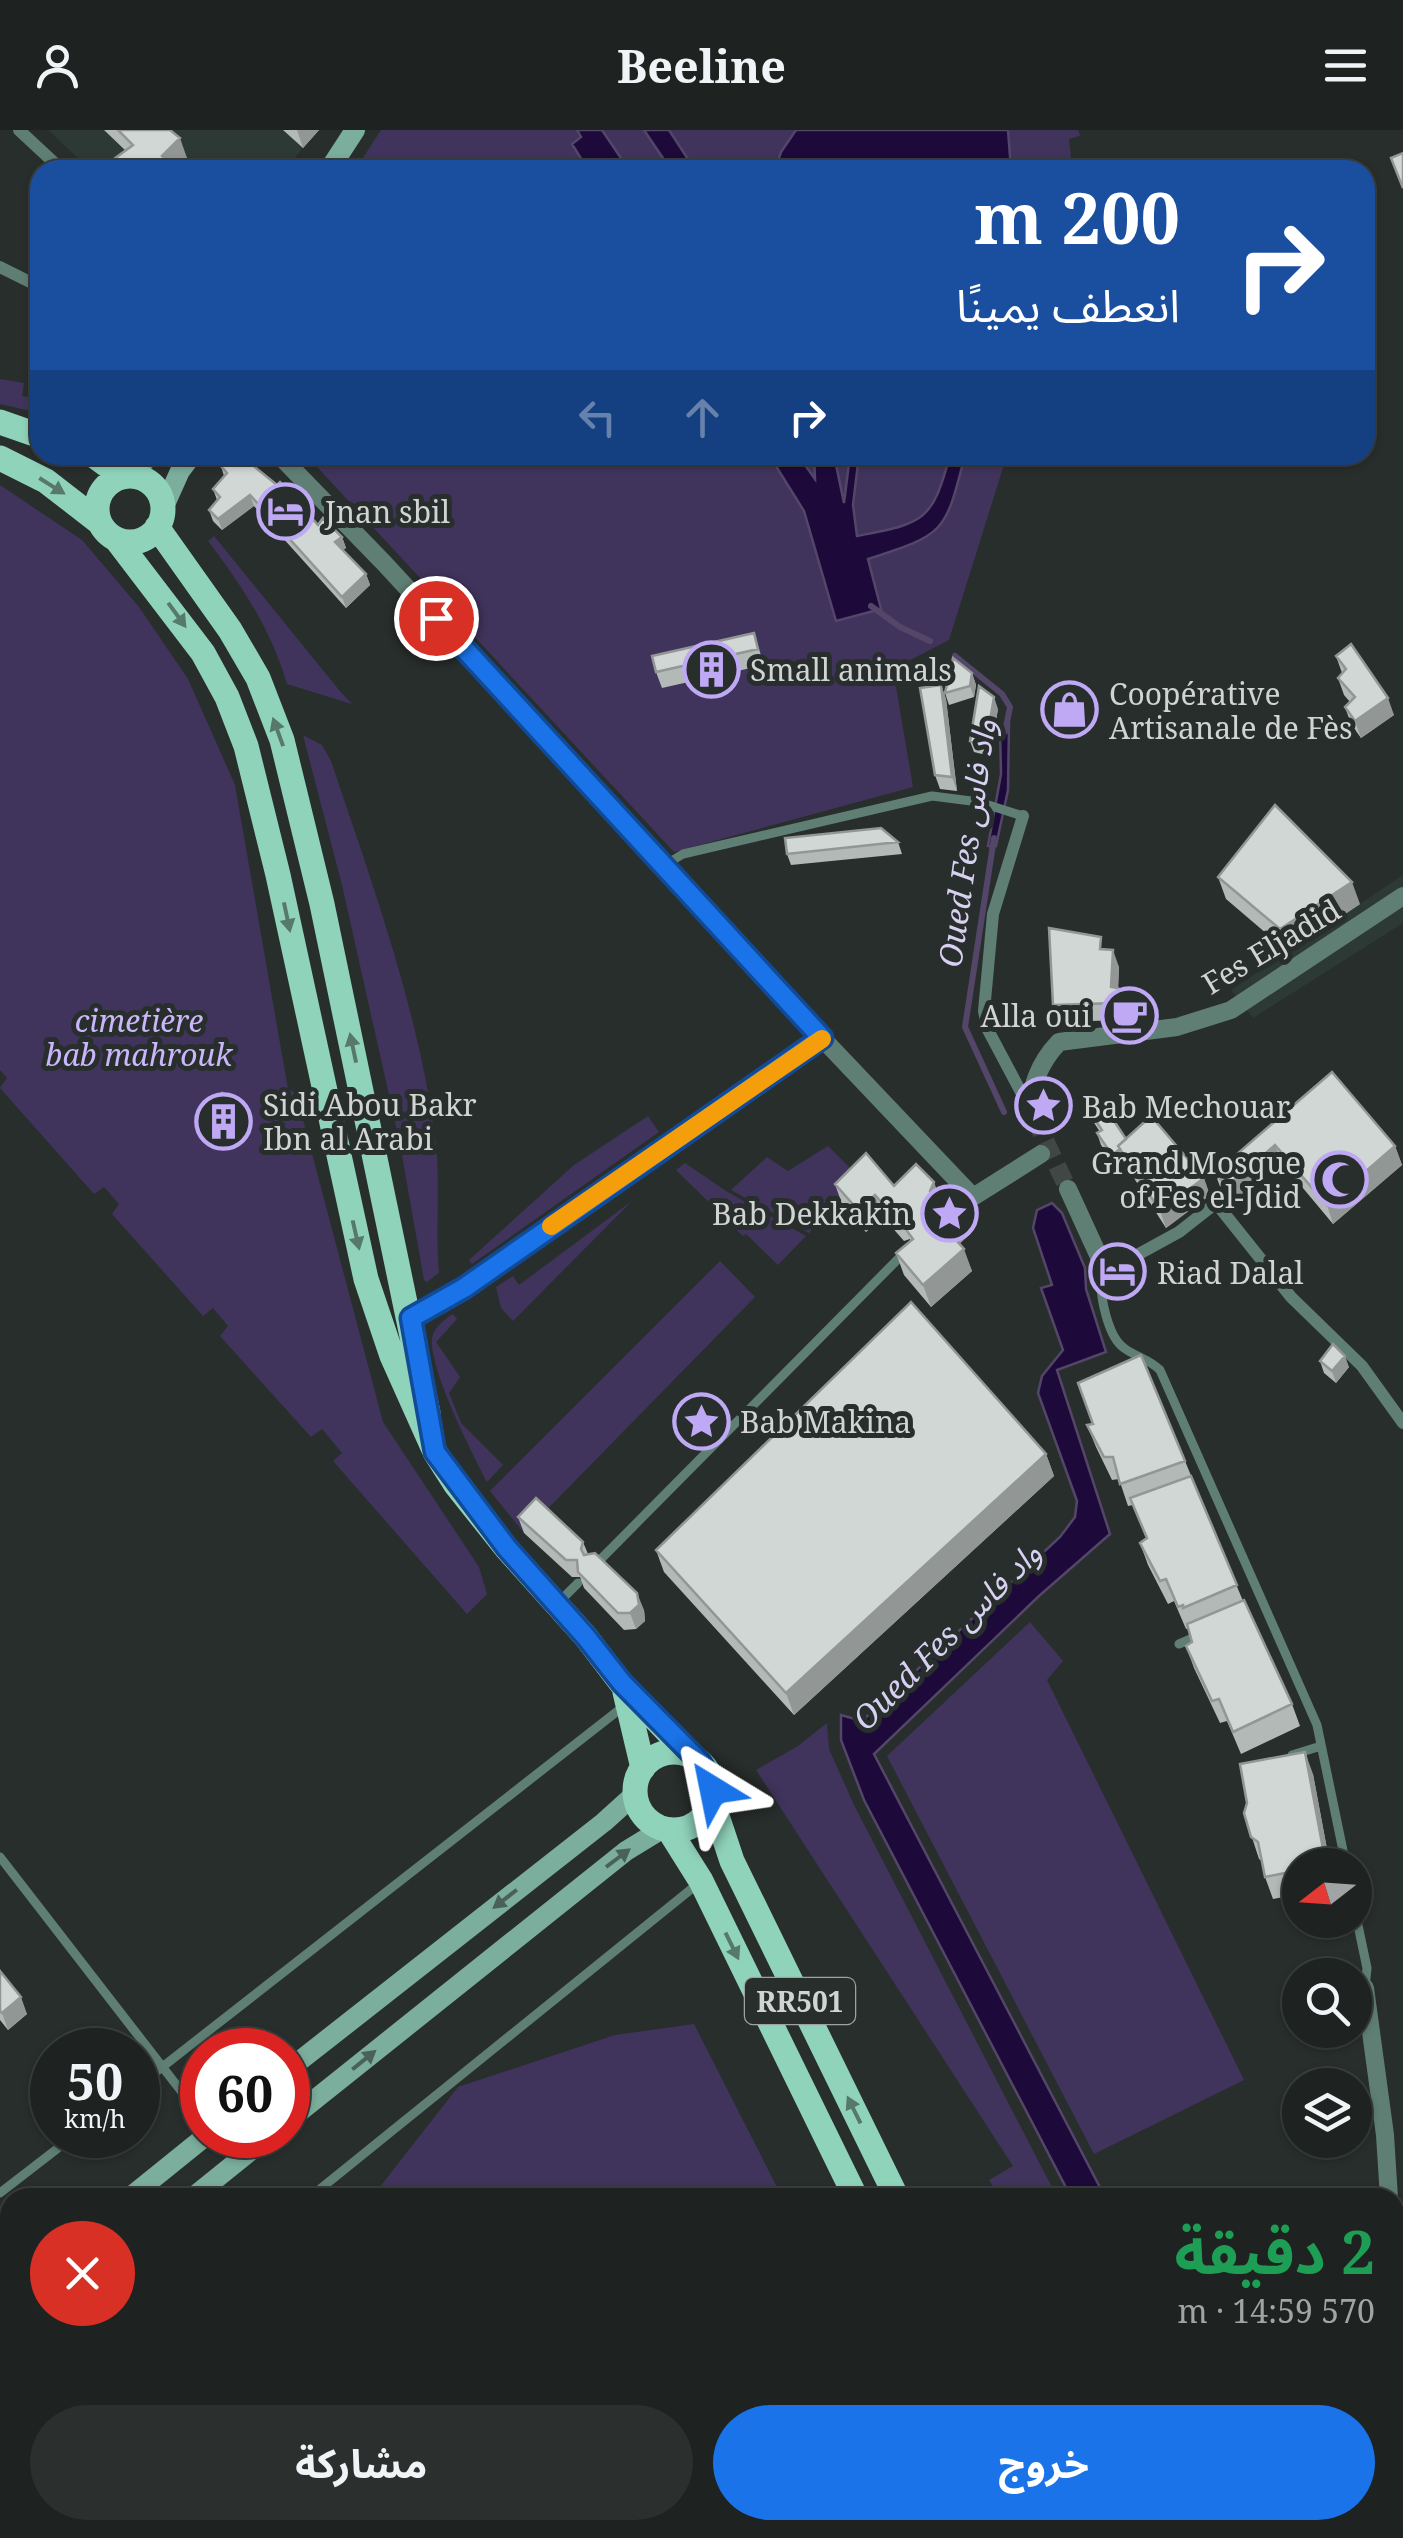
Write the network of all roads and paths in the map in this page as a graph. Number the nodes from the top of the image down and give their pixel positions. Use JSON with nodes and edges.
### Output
{"nodes":[{"id":1,"x":19,"y":130,"type":"edge"},
{"id":2,"x":356,"y":130,"type":"edge"},
{"id":3,"x":51,"y":160,"type":"edge"},
{"id":4,"x":336,"y":160,"type":"edge"},
{"id":5,"x":0,"y":268,"type":"edge"},
{"id":6,"x":30,"y":282,"type":"edge"},
{"id":7,"x":0,"y":422,"type":"edge"},
{"id":8,"x":30,"y":432,"type":"edge"},
{"id":9,"x":0,"y":458,"type":"edge"},
{"id":10,"x":109,"y":465,"type":"edge"},
{"id":11,"x":139,"y":465,"type":"edge"},
{"id":12,"x":184,"y":465,"type":"edge"},
{"id":13,"x":289,"y":465,"type":"edge"},
{"id":14,"x":127,"y":476,"type":"junction"},
{"id":15,"x":160,"y":519,"type":"junction"},
{"id":16,"x":108,"y":530,"type":"junction"},
{"id":17,"x":1023,"y":816,"type":"joint"},
{"id":18,"x":665,"y":865,"type":"junction"},
{"id":19,"x":1403,"y":896,"type":"edge"},
{"id":20,"x":822,"y":1038,"type":"junction"},
{"id":21,"x":1033,"y":1114,"type":"joint"},
{"id":22,"x":1041,"y":1154,"type":"dead end"},
{"id":23,"x":1068,"y":1189,"type":"tunnel mouth"},
{"id":24,"x":910,"y":1247,"type":"edge"},
{"id":25,"x":1106,"y":1272,"type":"junction"},
{"id":26,"x":411,"y":1318,"type":"junction"},
{"id":27,"x":1403,"y":1423,"type":"edge"},
{"id":28,"x":435,"y":1452,"type":"junction"},
{"id":29,"x":1210,"y":1486,"type":"junction"},
{"id":30,"x":1194,"y":1492,"type":"edge"},
{"id":31,"x":595,"y":1564,"type":"edge"},
{"id":32,"x":578,"y":1582,"type":"edge"},
{"id":33,"x":557,"y":1604,"type":"junction"},
{"id":34,"x":1265,"y":1608,"type":"junction"},
{"id":35,"x":1248,"y":1616,"type":"edge"},
{"id":36,"x":1213,"y":1630,"type":"edge"},
{"id":37,"x":1179,"y":1644,"type":"dead end"},
{"id":38,"x":625,"y":1693,"type":"junction"},
{"id":39,"x":1321,"y":1746,"type":"junction"},
{"id":40,"x":691,"y":1756,"type":"junction"},
{"id":41,"x":1288,"y":1757,"type":"edge"},
{"id":42,"x":644,"y":1768,"type":"junction"},
{"id":43,"x":635,"y":1794,"type":"junction"},
{"id":44,"x":712,"y":1801,"type":"junction"},
{"id":45,"x":666,"y":1829,"type":"junction"},
{"id":46,"x":1342,"y":1848,"type":"edge"},
{"id":47,"x":0,"y":1857,"type":"edge"},
{"id":48,"x":701,"y":1881,"type":"junction"},
{"id":49,"x":1372,"y":2039,"type":"edge"},
{"id":50,"x":310,"y":2053,"type":"edge"},
{"id":51,"x":163,"y":2066,"type":"junction"},
{"id":52,"x":160,"y":2068,"type":"edge"},
{"id":53,"x":180,"y":2089,"type":"edge"},
{"id":54,"x":310,"y":2103,"type":"edge"},
{"id":55,"x":180,"y":2157,"type":"edge"},
{"id":56,"x":45,"y":2158,"type":"edge"},
{"id":57,"x":242,"y":2158,"type":"edge"},
{"id":58,"x":6,"y":2188,"type":"edge"},
{"id":59,"x":141,"y":2188,"type":"edge"},
{"id":60,"x":204,"y":2188,"type":"edge"},
{"id":61,"x":321,"y":2188,"type":"edge"},
{"id":62,"x":851,"y":2188,"type":"edge"},
{"id":63,"x":892,"y":2188,"type":"edge"},
{"id":64,"x":1388,"y":2188,"type":"edge"}],
"edges":[{"from":1,"to":3,"type":"street"},
{"from":2,"to":4,"type":"main road"},
{"from":5,"to":6,"type":"street"},
{"from":7,"to":8,"type":"main road"},
{"from":9,"to":16,"type":"main road","one_way":true},
{"from":10,"to":14,"type":"main road"},
{"from":11,"to":14,"type":"main road"},
{"from":12,"to":15,"type":"main road"},
{"from":13,"to":18,"type":"street"},
{"from":14,"to":15,"type":"main road"},
{"from":14,"to":16,"type":"main road"},
{"from":15,"to":16,"type":"main road"},
{"from":26,"to":15,"type":"main road","one_way":true},
{"from":16,"to":28,"type":"main road","one_way":true},
{"from":17,"to":18,"type":"lane"},
{"from":17,"to":21,"type":"street"},
{"from":18,"to":20,"type":"street"},
{"from":19,"to":21,"type":"street","name":"Fes Eljadid"},
{"from":20,"to":22,"type":"street"},
{"from":20,"to":26,"type":"street"},
{"from":23,"to":25,"type":"street"},
{"from":24,"to":31,"type":"lane"},
{"from":25,"to":27,"type":"street"},
{"from":25,"to":29,"type":"lane"},
{"from":26,"to":28,"type":"main road"},
{"from":28,"to":33,"type":"main road"},
{"from":29,"to":30,"type":"lane"},
{"from":29,"to":34,"type":"lane"},
{"from":32,"to":33,"type":"lane"},
{"from":33,"to":38,"type":"main road"},
{"from":34,"to":35,"type":"lane"},
{"from":34,"to":39,"type":"lane"},
{"from":36,"to":37,"type":"lane"},
{"from":38,"to":40,"type":"main road"},
{"from":38,"to":42,"type":"main road"},
{"from":38,"to":51,"type":"lane"},
{"from":39,"to":41,"type":"lane"},
{"from":39,"to":46,"type":"lane"},
{"from":40,"to":42,"type":"main road"},
{"from":40,"to":44,"type":"main road","number":"RR501"},
{"from":42,"to":43,"type":"main road"},
{"from":43,"to":45,"type":"main road","number":"RR501"},
{"from":43,"to":50,"type":"main road","one_way":true},
{"from":44,"to":45,"type":"main road"},
{"from":63,"to":44,"type":"main road","number":"RR501","one_way":true},
{"from":45,"to":48,"type":"main road","number":"RR501"},
{"from":54,"to":45,"type":"main road","one_way":true},
{"from":47,"to":51,"type":"lane"},
{"from":48,"to":61,"type":"lane"},
{"from":48,"to":62,"type":"main road","number":"RR501","one_way":true},
{"from":49,"to":64,"type":"street"},
{"from":51,"to":52,"type":"lane"},
{"from":51,"to":53,"type":"lane"},
{"from":55,"to":59,"type":"main road"},
{"from":56,"to":58,"type":"lane"},
{"from":57,"to":60,"type":"main road"}]}
